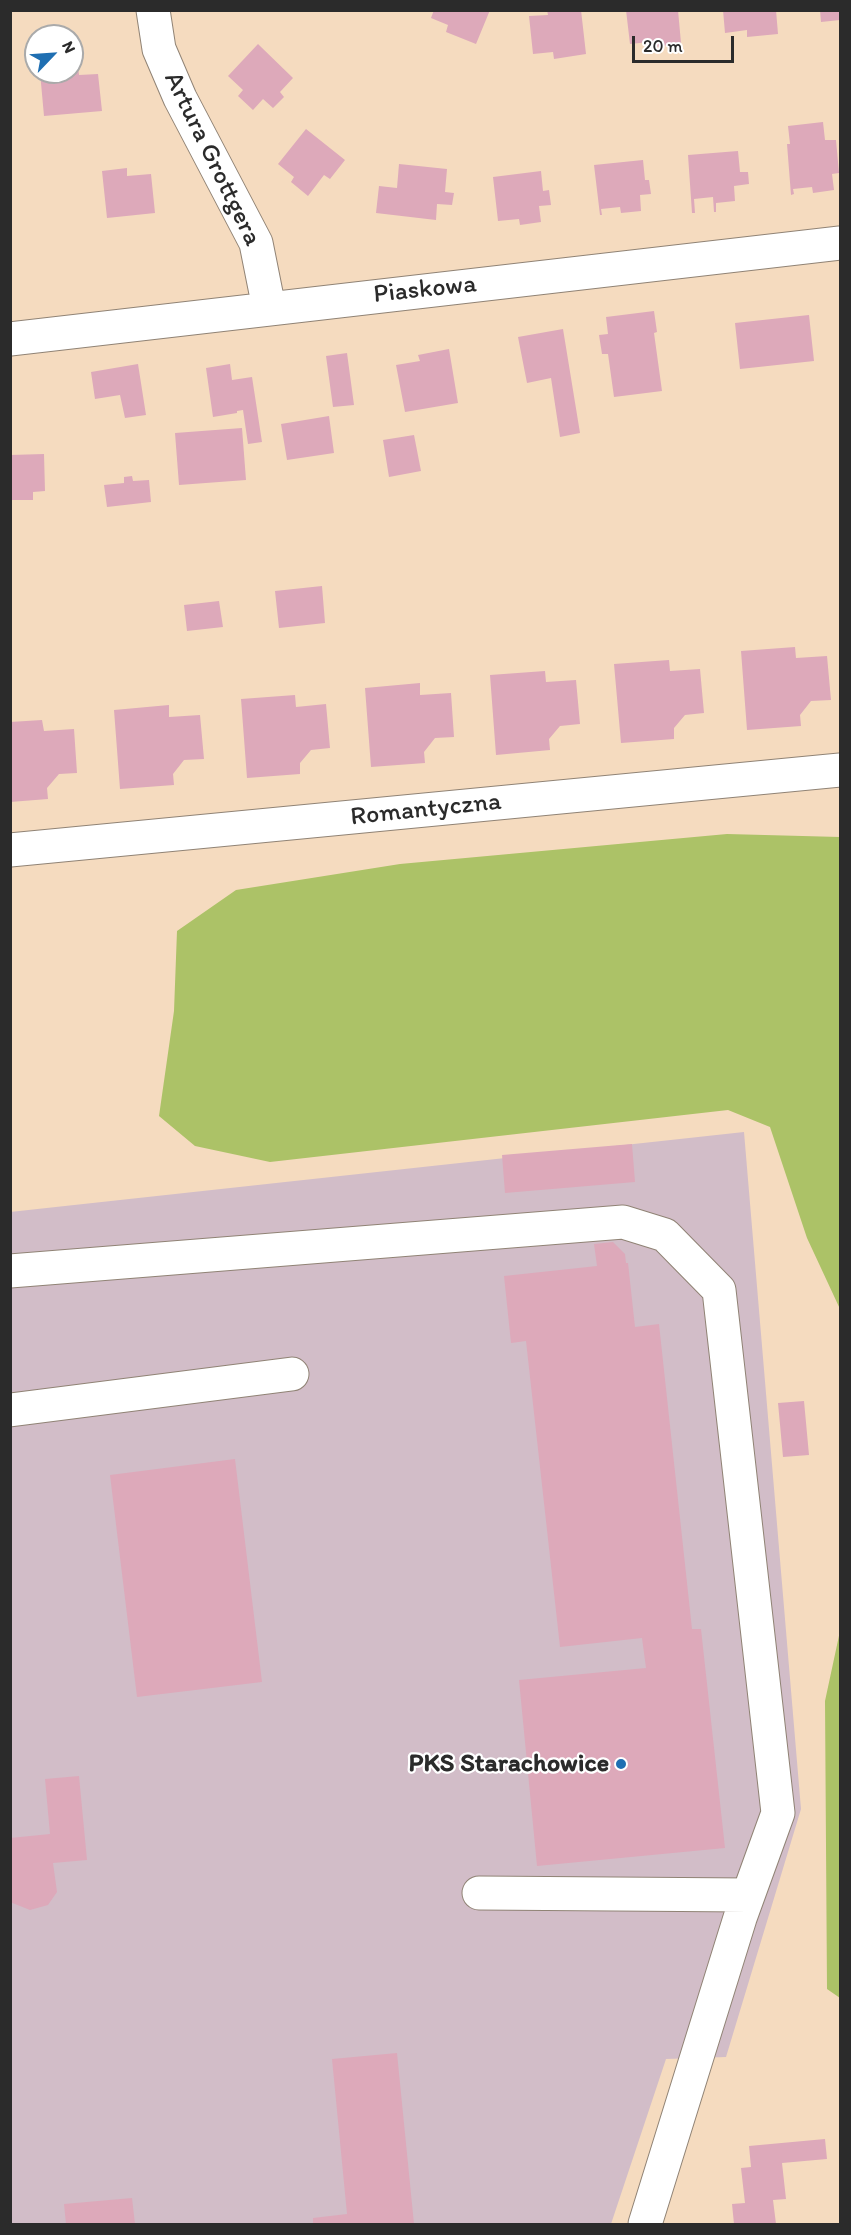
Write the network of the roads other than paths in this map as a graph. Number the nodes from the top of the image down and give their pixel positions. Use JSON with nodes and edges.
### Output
{"nodes":[{"id":1,"x":153,"y":10,"type":"edge"},
{"id":2,"x":840,"y":243,"type":"edge"},
{"id":3,"x":269,"y":308,"type":"junction"},
{"id":4,"x":10,"y":339,"type":"edge"},
{"id":5,"x":840,"y":770,"type":"edge"},
{"id":6,"x":10,"y":850,"type":"edge"},
{"id":7,"x":10,"y":1271,"type":"edge"},
{"id":8,"x":292,"y":1374,"type":"dead end"},
{"id":9,"x":10,"y":1410,"type":"edge"},
{"id":10,"x":479,"y":1893,"type":"dead end"},
{"id":11,"x":748,"y":1895,"type":"junction"},
{"id":12,"x":645,"y":2224,"type":"edge"}],
"edges":[{"from":1,"to":3,"type":"street","name":"Artura Grottgera"},
{"from":2,"to":3,"type":"street","name":"Piaskowa"},
{"from":3,"to":4,"type":"street","name":"Piaskowa"},
{"from":5,"to":6,"type":"street","name":"Romantyczna"},
{"from":7,"to":11,"type":"street"},
{"from":8,"to":9,"type":"street"},
{"from":10,"to":11,"type":"street"},
{"from":11,"to":12,"type":"street"}]}
